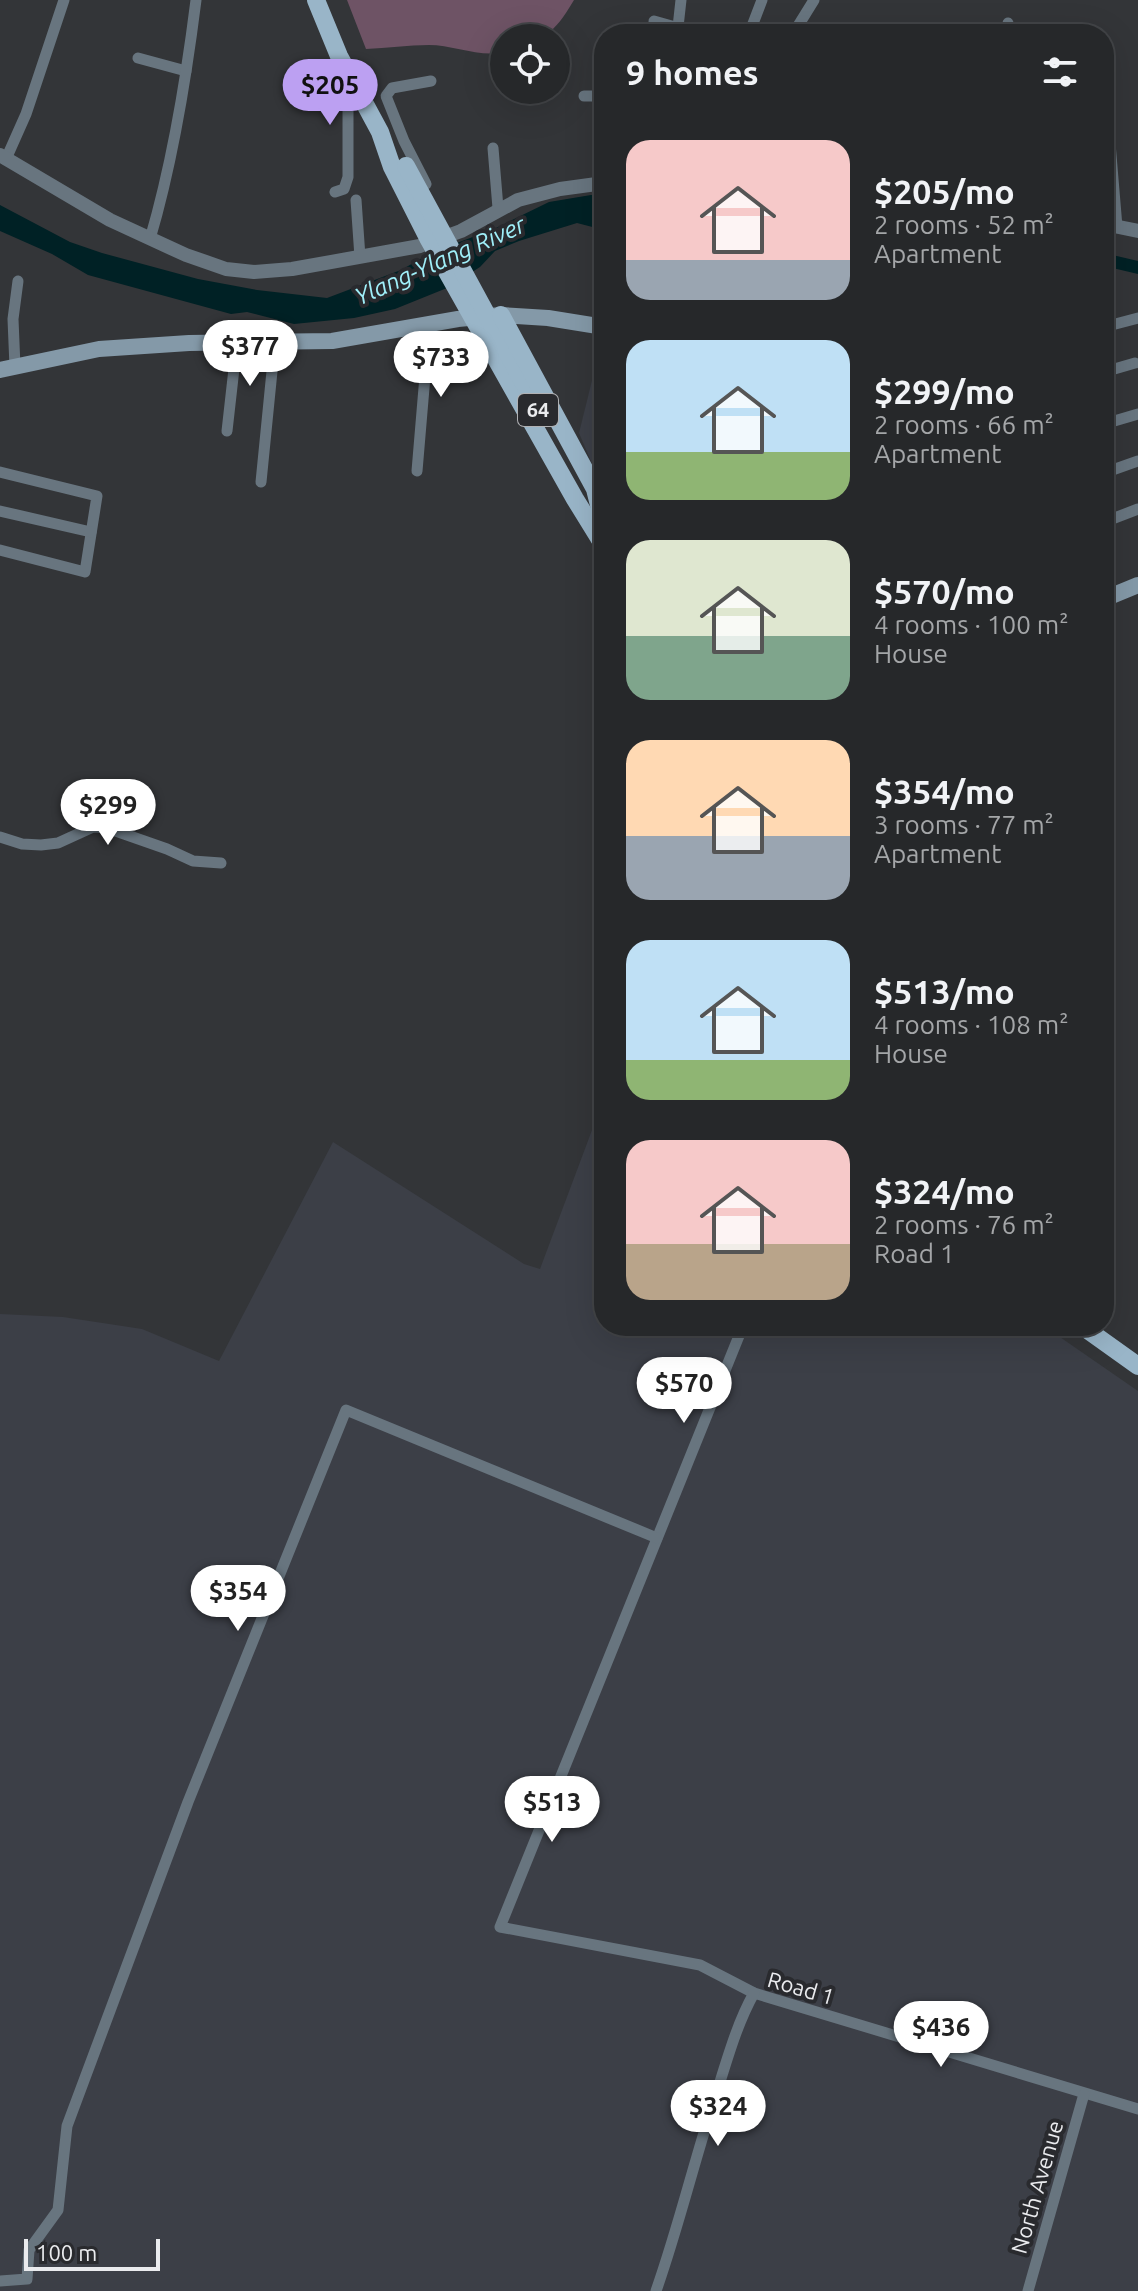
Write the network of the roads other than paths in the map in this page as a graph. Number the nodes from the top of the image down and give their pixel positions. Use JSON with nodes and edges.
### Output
{"nodes":[{"id":1,"x":64,"y":0,"type":"edge"},
{"id":2,"x":196,"y":0,"type":"edge"},
{"id":3,"x":316,"y":0,"type":"edge"},
{"id":4,"x":681,"y":0,"type":"edge"},
{"id":5,"x":762,"y":0,"type":"edge"},
{"id":6,"x":814,"y":0,"type":"edge"},
{"id":7,"x":654,"y":21,"type":"dead end"},
{"id":8,"x":666,"y":24,"type":"edge"},
{"id":9,"x":678,"y":24,"type":"edge"},
{"id":10,"x":753,"y":24,"type":"edge"},
{"id":11,"x":799,"y":24,"type":"edge"},
{"id":12,"x":138,"y":58,"type":"dead end"},
{"id":13,"x":186,"y":71,"type":"junction"},
{"id":14,"x":353,"y":81,"type":"junction"},
{"id":15,"x":431,"y":81,"type":"dead end"},
{"id":16,"x":584,"y":96,"type":"dead end"},
{"id":17,"x":594,"y":96,"type":"edge"},
{"id":18,"x":493,"y":148,"type":"dead end"},
{"id":19,"x":3,"y":157,"type":"edge"},
{"id":20,"x":594,"y":185,"type":"edge"},
{"id":21,"x":335,"y":192,"type":"dead end"},
{"id":22,"x":356,"y":200,"type":"dead end"},
{"id":23,"x":498,"y":208,"type":"junction"},
{"id":24,"x":1114,"y":226,"type":"edge"},
{"id":25,"x":1138,"y":231,"type":"edge"},
{"id":26,"x":440,"y":235,"type":"junction"},
{"id":27,"x":150,"y":239,"type":"junction"},
{"id":28,"x":360,"y":257,"type":"junction"},
{"id":29,"x":18,"y":281,"type":"dead end"},
{"id":30,"x":467,"y":304,"type":"junction"},
{"id":31,"x":1138,"y":318,"type":"edge"},
{"id":32,"x":490,"y":322,"type":"junction"},
{"id":33,"x":425,"y":324,"type":"junction"},
{"id":34,"x":1114,"y":324,"type":"edge"},
{"id":35,"x":594,"y":325,"type":"edge"},
{"id":36,"x":275,"y":341,"type":"junction"},
{"id":37,"x":237,"y":342,"type":"junction"},
{"id":38,"x":1136,"y":361,"type":"edge"},
{"id":39,"x":8,"y":369,"type":"edge"},
{"id":40,"x":1114,"y":369,"type":"edge"},
{"id":41,"x":1138,"y":414,"type":"edge"},
{"id":42,"x":1114,"y":421,"type":"edge"},
{"id":43,"x":227,"y":431,"type":"dead end"},
{"id":44,"x":1138,"y":461,"type":"edge"},
{"id":45,"x":1114,"y":469,"type":"edge"},
{"id":46,"x":417,"y":471,"type":"dead end"},
{"id":47,"x":0,"y":472,"type":"edge"},
{"id":48,"x":261,"y":482,"type":"dead end"},
{"id":49,"x":594,"y":487,"type":"edge"},
{"id":50,"x":1138,"y":509,"type":"edge"},
{"id":51,"x":0,"y":511,"type":"edge"},
{"id":52,"x":594,"y":518,"type":"edge"},
{"id":53,"x":1114,"y":518,"type":"edge"},
{"id":54,"x":594,"y":527,"type":"edge"},
{"id":55,"x":91,"y":532,"type":"junction"},
{"id":56,"x":0,"y":550,"type":"edge"},
{"id":57,"x":1138,"y":585,"type":"edge"},
{"id":58,"x":1114,"y":595,"type":"edge"},
{"id":59,"x":0,"y":837,"type":"edge"},
{"id":60,"x":221,"y":863,"type":"dead end"},
{"id":61,"x":739,"y":1336,"type":"edge"},
{"id":62,"x":1096,"y":1336,"type":"edge"},
{"id":63,"x":1138,"y":1366,"type":"edge"},
{"id":64,"x":657,"y":1538,"type":"junction"},
{"id":65,"x":754,"y":1993,"type":"junction"},
{"id":66,"x":1084,"y":2094,"type":"junction"},
{"id":67,"x":1138,"y":2109,"type":"edge"},
{"id":68,"x":0,"y":2281,"type":"edge"},
{"id":69,"x":656,"y":2291,"type":"edge"},
{"id":70,"x":1028,"y":2291,"type":"edge"}],
"edges":[{"from":1,"to":19,"type":"street"},
{"from":2,"to":13,"type":"street"},
{"from":3,"to":14,"type":"main road","number":"64"},
{"from":4,"to":9,"type":"street"},
{"from":5,"to":10,"type":"street"},
{"from":6,"to":11,"type":"street"},
{"from":7,"to":8,"type":"street"},
{"from":12,"to":13,"type":"street"},
{"from":13,"to":27,"type":"street"},
{"from":14,"to":21,"type":"street"},
{"from":14,"to":26,"type":"main road","number":"64"},
{"from":15,"to":26,"type":"street"},
{"from":16,"to":17,"type":"street"},
{"from":18,"to":23,"type":"street"},
{"from":19,"to":27,"type":"street"},
{"from":20,"to":23,"type":"street"},
{"from":22,"to":28,"type":"street"},
{"from":23,"to":26,"type":"street"},
{"from":24,"to":25,"type":"street"},
{"from":26,"to":28,"type":"street"},
{"from":26,"to":30,"type":"main road","number":"64"},
{"from":27,"to":28,"type":"street"},
{"from":29,"to":39,"type":"street"},
{"from":30,"to":32,"type":"main road","number":"64"},
{"from":30,"to":32,"type":"main road"},
{"from":30,"to":33,"type":"main road"},
{"from":30,"to":54,"type":"main road"},
{"from":31,"to":34,"type":"street"},
{"from":32,"to":35,"type":"main road"},
{"from":32,"to":49,"type":"main road"},
{"from":32,"to":52,"type":"main road","number":"64"},
{"from":33,"to":36,"type":"main road"},
{"from":33,"to":46,"type":"street"},
{"from":36,"to":37,"type":"main road"},
{"from":36,"to":48,"type":"street"},
{"from":37,"to":39,"type":"main road"},
{"from":37,"to":43,"type":"street"},
{"from":38,"to":40,"type":"street"},
{"from":41,"to":42,"type":"street"},
{"from":44,"to":45,"type":"street"},
{"from":47,"to":55,"type":"street"},
{"from":50,"to":53,"type":"street"},
{"from":51,"to":55,"type":"street"},
{"from":55,"to":56,"type":"street"},
{"from":57,"to":58,"type":"main road"},
{"from":59,"to":60,"type":"street"},
{"from":61,"to":64,"type":"street"},
{"from":62,"to":63,"type":"main road"},
{"from":64,"to":65,"type":"street"},
{"from":64,"to":68,"type":"street"},
{"from":65,"to":66,"type":"street","name":"Road 1"},
{"from":65,"to":69,"type":"street","name":"Road 1"},
{"from":66,"to":67,"type":"street","name":"Road 1"},
{"from":66,"to":70,"type":"street","name":"North Avenue"}]}
